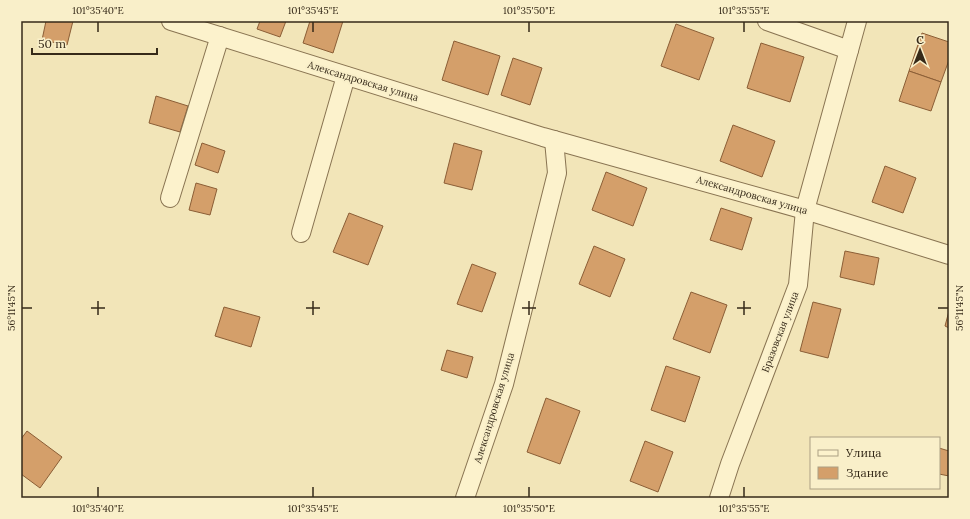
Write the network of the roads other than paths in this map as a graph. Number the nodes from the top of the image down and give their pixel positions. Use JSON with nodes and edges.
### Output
{"nodes":[{"id":1,"x":171,"y":21,"type":"edge"},
{"id":2,"x":767,"y":21,"type":"edge"},
{"id":3,"x":857,"y":21,"type":"edge"},
{"id":4,"x":220,"y":36,"type":"junction"},
{"id":5,"x":849,"y":50,"type":"junction"},
{"id":6,"x":346,"y":76,"type":"junction"},
{"id":7,"x":554,"y":140,"type":"junction"},
{"id":8,"x":170,"y":198,"type":"dead end"},
{"id":9,"x":805,"y":210,"type":"junction"},
{"id":10,"x":301,"y":233,"type":"dead end"},
{"id":11,"x":949,"y":255,"type":"edge"},
{"id":12,"x":467,"y":493,"type":"edge"},
{"id":13,"x":719,"y":498,"type":"edge"}],
"edges":[{"from":1,"to":4,"type":"street","name":"Александровская улица"},
{"from":2,"to":5,"type":"street"},
{"from":3,"to":5,"type":"street","name":"Бразовская улица"},
{"from":4,"to":6,"type":"street","name":"Александровская улица"},
{"from":4,"to":8,"type":"street"},
{"from":5,"to":9,"type":"street","name":"Бразовская улица"},
{"from":6,"to":7,"type":"street","name":"Александровская улица"},
{"from":6,"to":10,"type":"street"},
{"from":7,"to":9,"type":"street","name":"Александровская улица"},
{"from":7,"to":12,"type":"street","name":"Александровская улица"},
{"from":9,"to":11,"type":"street","name":"Александровская улица"},
{"from":9,"to":13,"type":"street","name":"Бразовская улица"}]}
